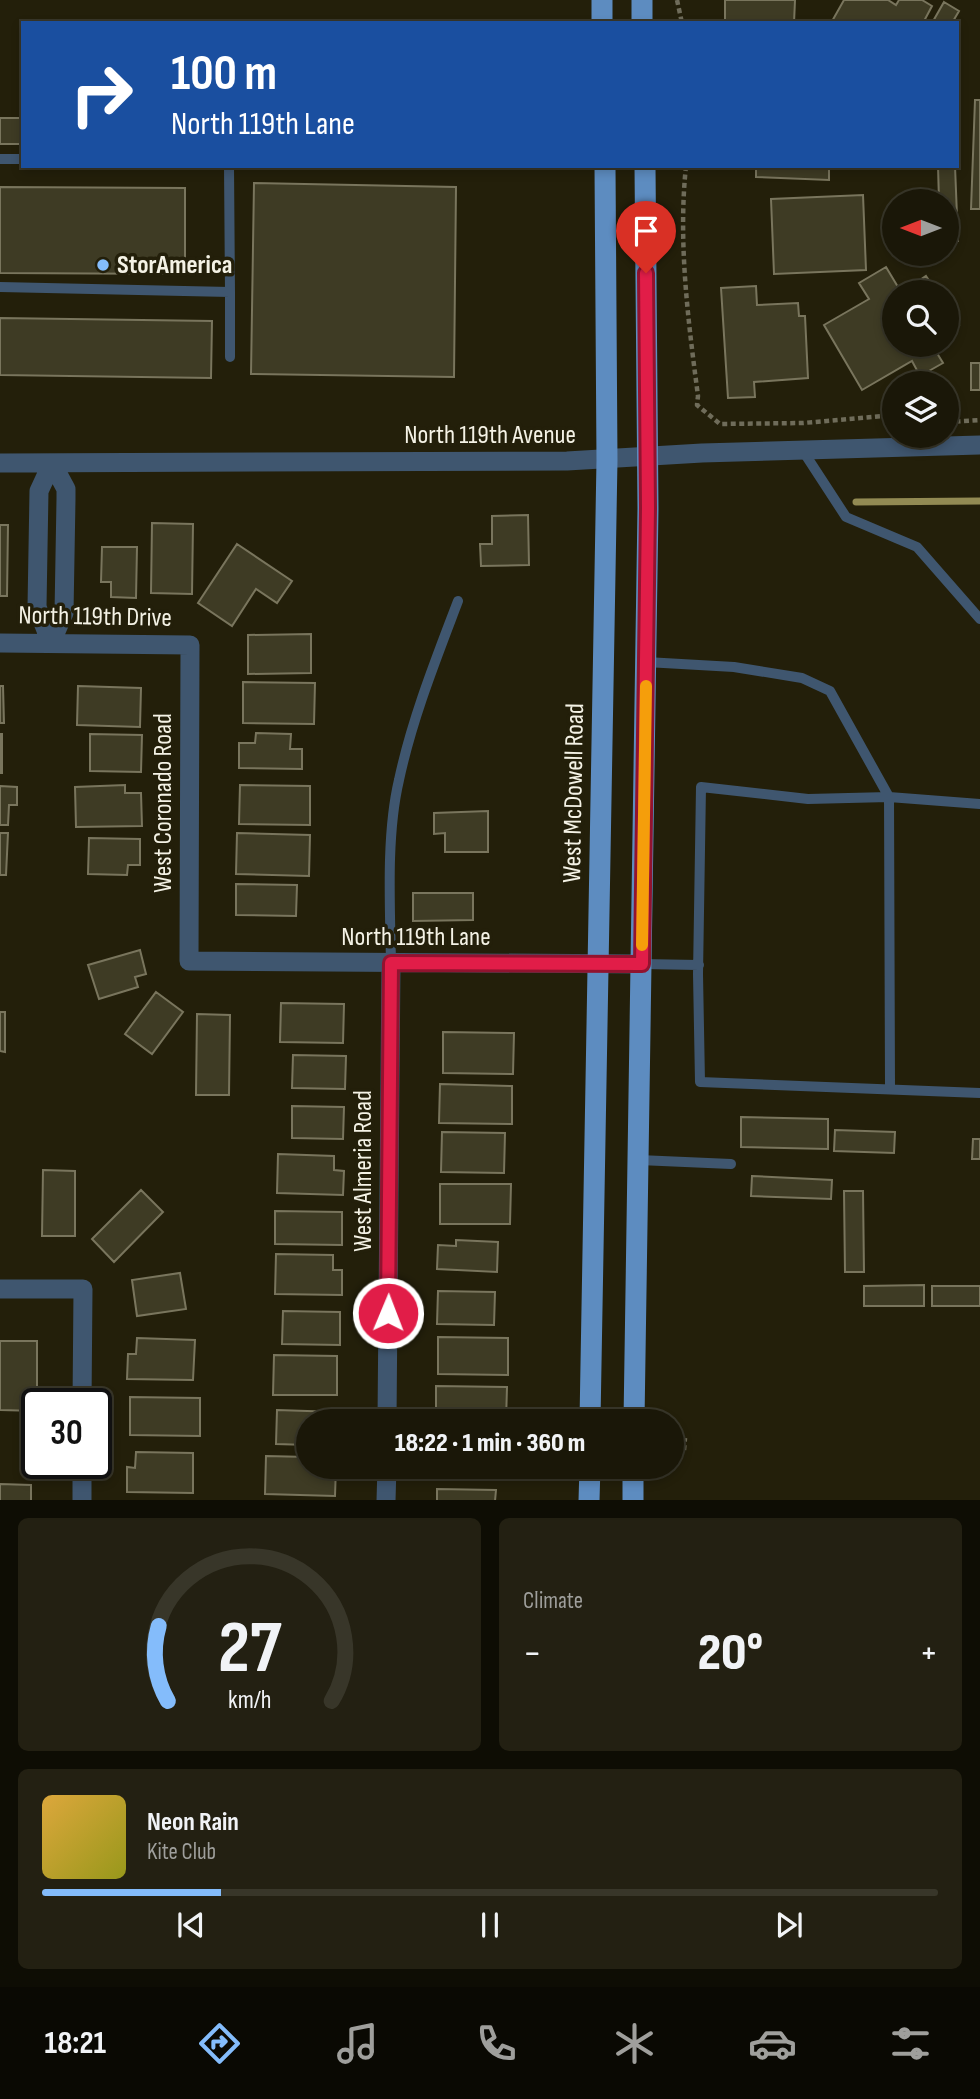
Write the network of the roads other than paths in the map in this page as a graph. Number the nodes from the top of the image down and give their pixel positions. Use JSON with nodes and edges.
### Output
{"nodes":[{"id":1,"x":602,"y":0,"type":"edge"},
{"id":2,"x":642,"y":0,"type":"edge"},
{"id":3,"x":602,"y":21,"type":"edge"},
{"id":4,"x":642,"y":21,"type":"edge"},
{"id":5,"x":0,"y":159,"type":"edge"},
{"id":6,"x":21,"y":159,"type":"edge"},
{"id":7,"x":229,"y":168,"type":"edge"},
{"id":8,"x":605,"y":168,"type":"edge"},
{"id":9,"x":645,"y":168,"type":"edge"},
{"id":10,"x":0,"y":287,"type":"edge"},
{"id":11,"x":230,"y":292,"type":"junction"},
{"id":12,"x":230,"y":356,"type":"dead end"},
{"id":13,"x":980,"y":445,"type":"edge"},
{"id":14,"x":802,"y":450,"type":"junction"},
{"id":15,"x":648,"y":456,"type":"junction"},
{"id":16,"x":607,"y":460,"type":"junction"},
{"id":17,"x":0,"y":463,"type":"edge"},
{"id":18,"x":52,"y":463,"type":"junction"},
{"id":19,"x":458,"y":601,"type":"dead end"},
{"id":20,"x":980,"y":618,"type":"edge"},
{"id":21,"x":0,"y":643,"type":"edge"},
{"id":22,"x":51,"y":643,"type":"junction"},
{"id":23,"x":190,"y":645,"type":"joint"},
{"id":24,"x":646,"y":662,"type":"junction"},
{"id":25,"x":889,"y":797,"type":"junction"},
{"id":26,"x":980,"y":804,"type":"edge"},
{"id":27,"x":189,"y":961,"type":"joint"},
{"id":28,"x":391,"y":963,"type":"junction"},
{"id":29,"x":599,"y":964,"type":"junction"},
{"id":30,"x":642,"y":964,"type":"junction"},
{"id":31,"x":699,"y":965,"type":"junction"},
{"id":32,"x":890,"y":1088,"type":"junction"},
{"id":33,"x":980,"y":1093,"type":"edge"},
{"id":34,"x":639,"y":1160,"type":"junction"},
{"id":35,"x":731,"y":1164,"type":"dead end"},
{"id":36,"x":0,"y":1289,"type":"edge"},
{"id":37,"x":82,"y":1388,"type":"edge"},
{"id":38,"x":387,"y":1409,"type":"edge"},
{"id":39,"x":590,"y":1409,"type":"edge"},
{"id":40,"x":634,"y":1409,"type":"edge"},
{"id":41,"x":82,"y":1479,"type":"edge"},
{"id":42,"x":387,"y":1479,"type":"edge"},
{"id":43,"x":590,"y":1479,"type":"edge"},
{"id":44,"x":633,"y":1479,"type":"edge"},
{"id":45,"x":82,"y":1500,"type":"edge"},
{"id":46,"x":386,"y":1500,"type":"edge"},
{"id":47,"x":589,"y":1500,"type":"edge"},
{"id":48,"x":633,"y":1500,"type":"edge"}],
"edges":[{"from":1,"to":3,"type":"main road"},
{"from":2,"to":4,"type":"main road"},
{"from":5,"to":6,"type":"lane"},
{"from":7,"to":11,"type":"lane"},
{"from":8,"to":16,"type":"main road","name":"West McDowell Road"},
{"from":9,"to":15,"type":"main road"},
{"from":10,"to":11,"type":"lane"},
{"from":11,"to":12,"type":"lane"},
{"from":13,"to":14,"type":"street","name":"North 119th Avenue"},
{"from":14,"to":15,"type":"street","name":"North 119th Avenue"},
{"from":14,"to":20,"type":"lane"},
{"from":15,"to":16,"type":"street","name":"North 119th Avenue"},
{"from":15,"to":24,"type":"main road"},
{"from":16,"to":18,"type":"street","name":"North 119th Avenue"},
{"from":16,"to":29,"type":"main road","name":"West McDowell Road"},
{"from":17,"to":18,"type":"street","name":"North 119th Avenue"},
{"from":18,"to":22,"type":"street"},
{"from":18,"to":22,"type":"street"},
{"from":19,"to":28,"type":"lane"},
{"from":21,"to":22,"type":"street","name":"North 119th Drive"},
{"from":22,"to":23,"type":"street","name":"North 119th Drive"},
{"from":23,"to":27,"type":"street","name":"West Coronado Road"},
{"from":24,"to":25,"type":"lane"},
{"from":24,"to":30,"type":"main road"},
{"from":25,"to":26,"type":"lane"},
{"from":25,"to":31,"type":"lane"},
{"from":25,"to":32,"type":"lane"},
{"from":27,"to":28,"type":"street","name":"North 119th Lane"},
{"from":28,"to":29,"type":"street","name":"North 119th Lane"},
{"from":28,"to":38,"type":"street","name":"West Almeria Road"},
{"from":29,"to":30,"type":"street","name":"North 119th Lane"},
{"from":29,"to":39,"type":"main road","name":"West McDowell Road"},
{"from":30,"to":31,"type":"lane"},
{"from":30,"to":34,"type":"main road"},
{"from":31,"to":32,"type":"lane"},
{"from":32,"to":33,"type":"lane"},
{"from":34,"to":35,"type":"lane"},
{"from":34,"to":40,"type":"main road"},
{"from":36,"to":37,"type":"street"},
{"from":41,"to":45,"type":"street"},
{"from":42,"to":46,"type":"street"},
{"from":43,"to":47,"type":"main road"},
{"from":44,"to":48,"type":"main road"}]}
